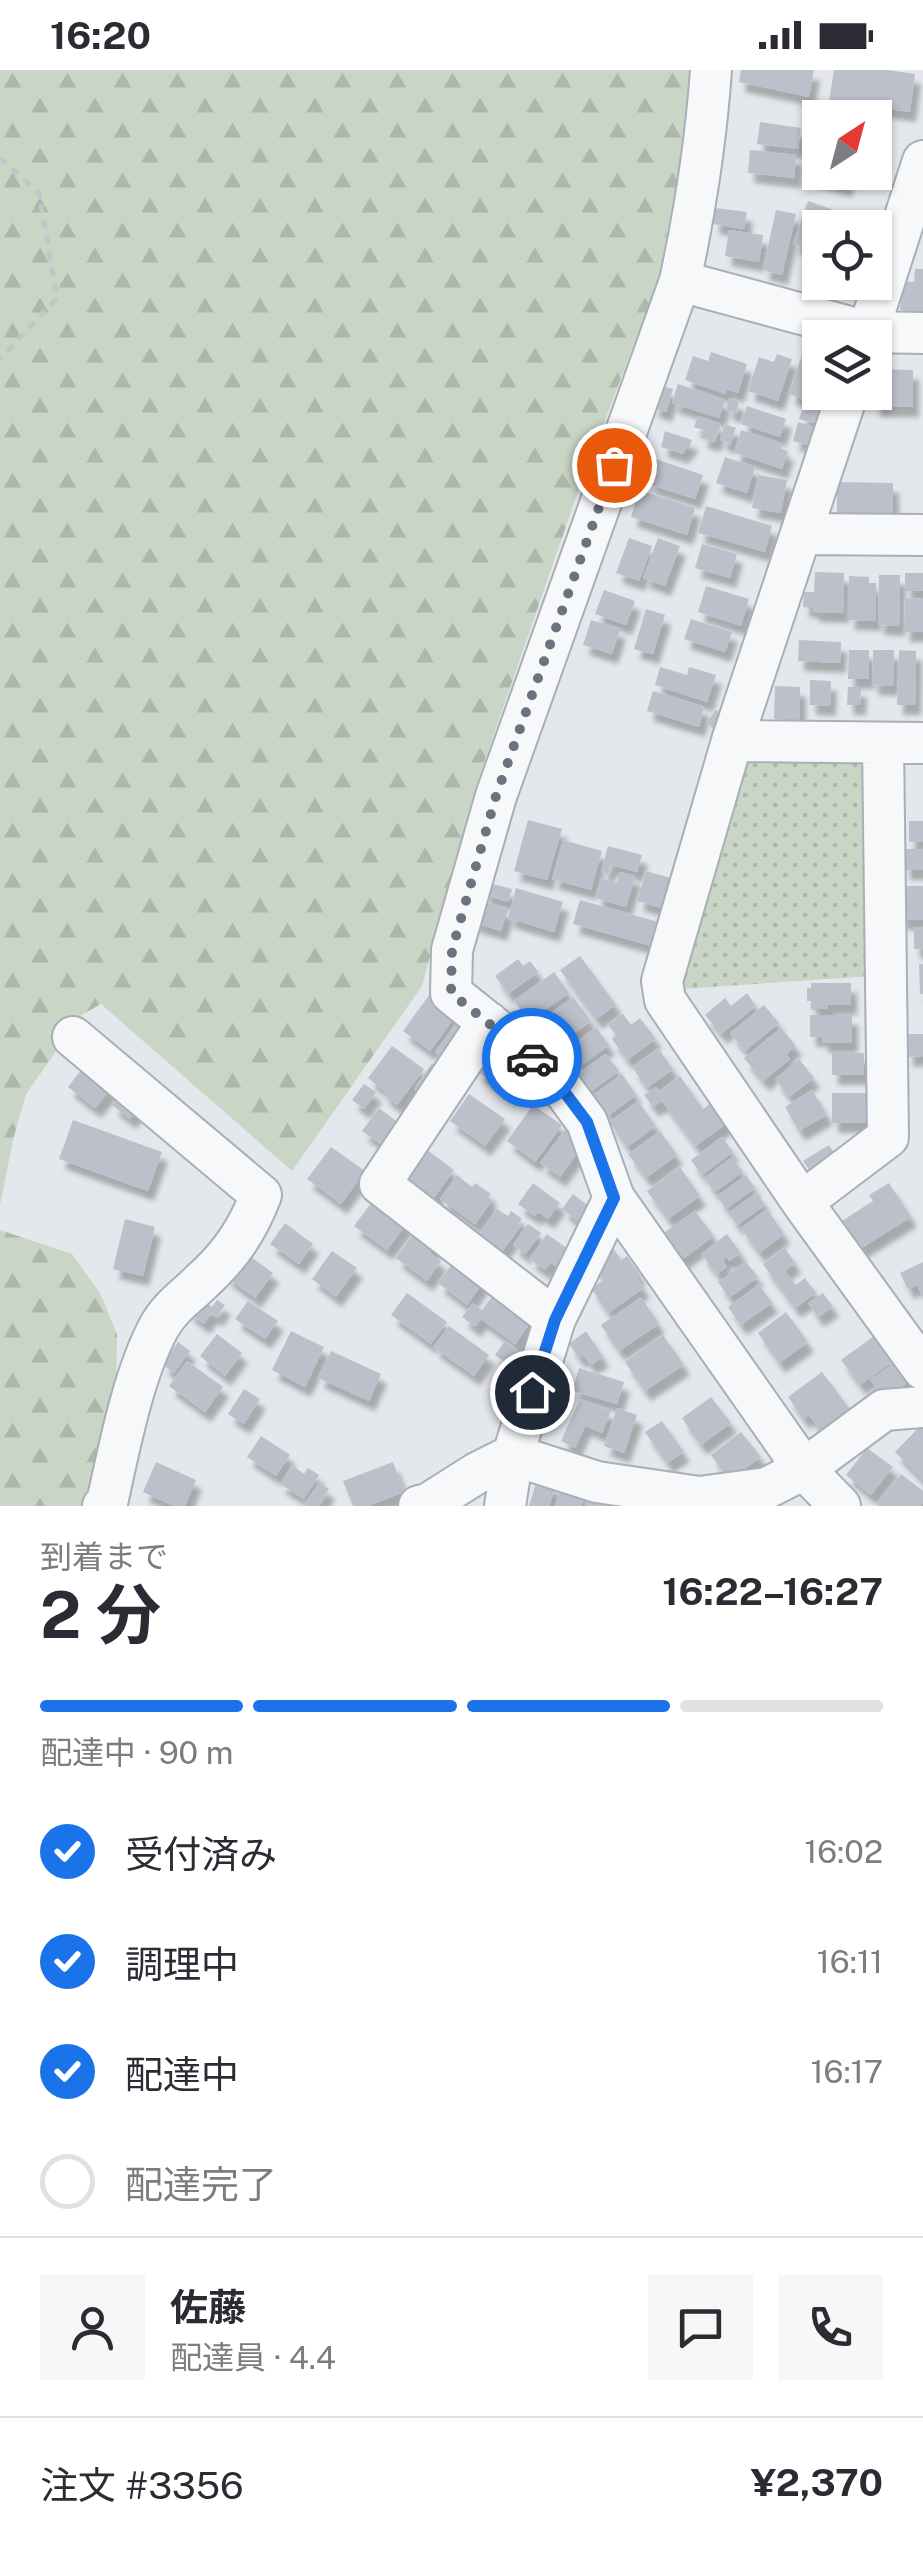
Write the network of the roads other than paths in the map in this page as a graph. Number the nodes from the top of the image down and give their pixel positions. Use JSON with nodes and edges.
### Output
{"nodes":[{"id":1,"x":712,"y":70,"type":"edge"},
{"id":2,"x":923,"y":161,"type":"edge"},
{"id":3,"x":680,"y":281,"type":"junction"},
{"id":4,"x":815,"y":320,"type":"edge"},
{"id":5,"x":872,"y":320,"type":"edge"},
{"id":6,"x":923,"y":333,"type":"edge"},
{"id":7,"x":892,"y":334,"type":"edge"},
{"id":8,"x":842,"y":410,"type":"edge"},
{"id":9,"x":801,"y":534,"type":"junction"},
{"id":10,"x":923,"y":535,"type":"edge"},
{"id":11,"x":732,"y":741,"type":"junction"},
{"id":12,"x":883,"y":743,"type":"junction"},
{"id":13,"x":923,"y":743,"type":"edge"},
{"id":14,"x":488,"y":1022,"type":"junction"},
{"id":15,"x":73,"y":1037,"type":"dead end"},
{"id":16,"x":614,"y":1198,"type":"junction"},
{"id":17,"x":802,"y":1202,"type":"junction"},
{"id":18,"x":555,"y":1320,"type":"junction"},
{"id":19,"x":909,"y":1323,"type":"edge"},
{"id":20,"x":923,"y":1369,"type":"edge"},
{"id":21,"x":923,"y":1407,"type":"edge"},
{"id":22,"x":513,"y":1455,"type":"junction"},
{"id":23,"x":804,"y":1469,"type":"junction"},
{"id":24,"x":103,"y":1506,"type":"edge"},
{"id":25,"x":420,"y":1506,"type":"edge"},
{"id":26,"x":505,"y":1506,"type":"edge"},
{"id":27,"x":840,"y":1506,"type":"edge"}],
"edges":[{"from":1,"to":3,"type":"street"},
{"from":2,"to":5,"type":"street"},
{"from":3,"to":4,"type":"street"},
{"from":3,"to":14,"type":"street"},
{"from":6,"to":7,"type":"street"},
{"from":8,"to":9,"type":"street"},
{"from":9,"to":10,"type":"street"},
{"from":9,"to":11,"type":"street"},
{"from":11,"to":12,"type":"street"},
{"from":11,"to":17,"type":"street"},
{"from":12,"to":13,"type":"street"},
{"from":12,"to":17,"type":"street"},
{"from":14,"to":16,"type":"street"},
{"from":14,"to":18,"type":"street"},
{"from":15,"to":24,"type":"street"},
{"from":16,"to":18,"type":"street"},
{"from":16,"to":23,"type":"street"},
{"from":17,"to":19,"type":"street"},
{"from":18,"to":22,"type":"street"},
{"from":19,"to":20,"type":"street"},
{"from":21,"to":23,"type":"street"},
{"from":22,"to":23,"type":"street"},
{"from":22,"to":25,"type":"street"},
{"from":22,"to":26,"type":"street"},
{"from":23,"to":27,"type":"street"}]}
